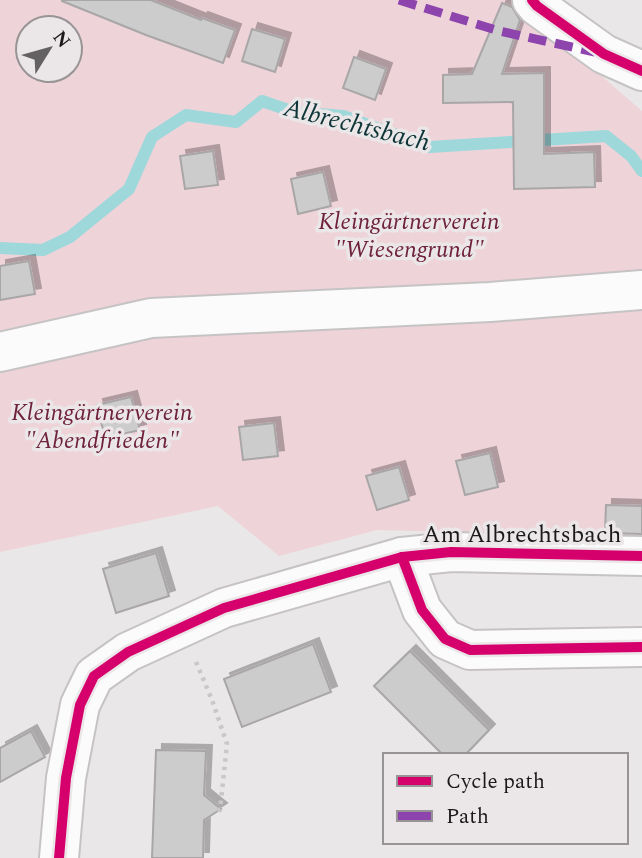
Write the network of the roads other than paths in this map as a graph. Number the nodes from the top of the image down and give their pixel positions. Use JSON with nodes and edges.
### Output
{"nodes":[{"id":1,"x":532,"y":0,"type":"edge"},
{"id":2,"x":642,"y":71,"type":"edge"},
{"id":3,"x":642,"y":289,"type":"edge"},
{"id":4,"x":0,"y":352,"type":"edge"},
{"id":5,"x":642,"y":556,"type":"edge"},
{"id":6,"x":402,"y":557,"type":"junction"},
{"id":7,"x":642,"y":647,"type":"edge"},
{"id":8,"x":59,"y":858,"type":"edge"}],
"edges":[{"from":1,"to":2,"type":"street"},
{"from":3,"to":4,"type":"street"},
{"from":5,"to":6,"type":"street","name":"Am Albrechtsbach"},
{"from":6,"to":7,"type":"street","name":"Am Albrechtsbach"},
{"from":6,"to":8,"type":"street","name":"Am Albrechtsbach"}]}
